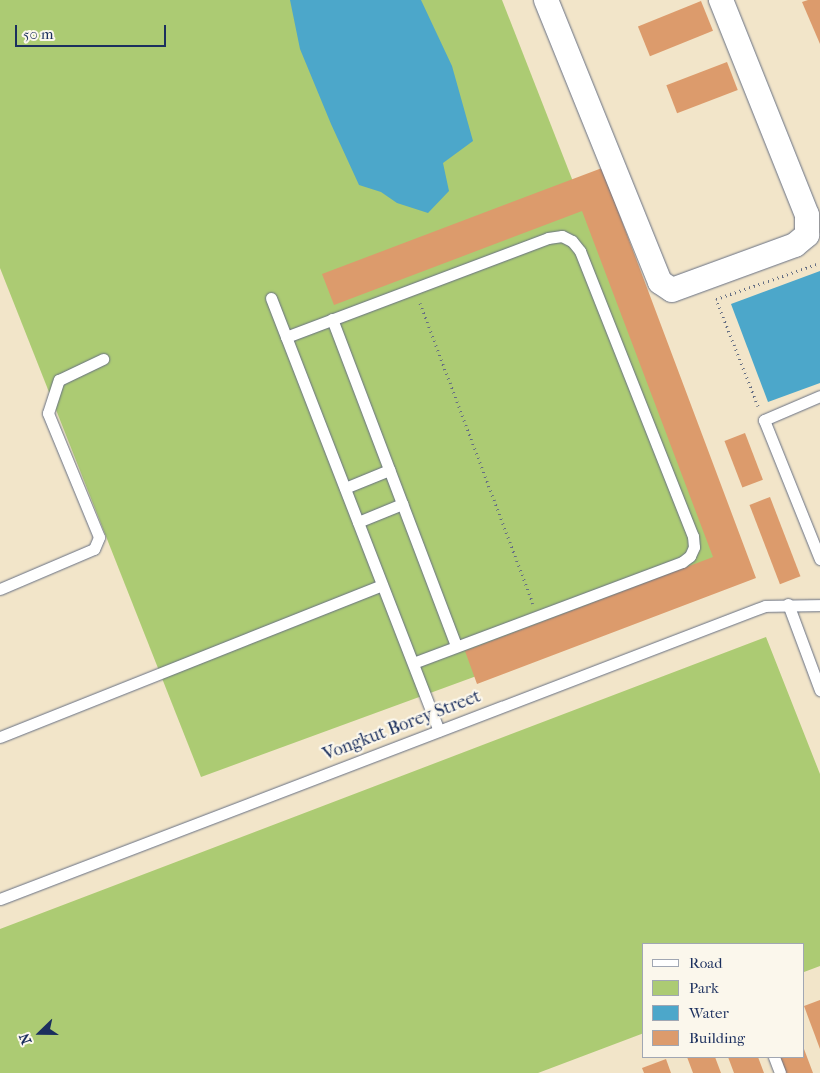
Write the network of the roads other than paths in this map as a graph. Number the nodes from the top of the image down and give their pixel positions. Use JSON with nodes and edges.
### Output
{"nodes":[{"id":1,"x":546,"y":0,"type":"edge"},
{"id":2,"x":721,"y":0,"type":"edge"},
{"id":3,"x":271,"y":298,"type":"dead end"},
{"id":4,"x":332,"y":319,"type":"junction"},
{"id":5,"x":286,"y":337,"type":"junction"},
{"id":6,"x":103,"y":359,"type":"dead end"},
{"id":7,"x":820,"y":396,"type":"edge"},
{"id":8,"x":389,"y":470,"type":"junction"},
{"id":9,"x":345,"y":488,"type":"junction"},
{"id":10,"x":402,"y":504,"type":"junction"},
{"id":11,"x":358,"y":522,"type":"junction"},
{"id":12,"x":820,"y":559,"type":"edge"},
{"id":13,"x":382,"y":585,"type":"junction"},
{"id":14,"x":0,"y":589,"type":"edge"},
{"id":15,"x":788,"y":604,"type":"junction"},
{"id":16,"x":820,"y":605,"type":"edge"},
{"id":17,"x":456,"y":646,"type":"junction"},
{"id":18,"x":413,"y":663,"type":"junction"},
{"id":19,"x":820,"y":690,"type":"edge"},
{"id":20,"x":439,"y":731,"type":"junction"},
{"id":21,"x":0,"y":737,"type":"edge"},
{"id":22,"x":0,"y":899,"type":"edge"},
{"id":23,"x":774,"y":1058,"type":"edge"},
{"id":24,"x":780,"y":1073,"type":"edge"}],
"edges":[{"from":1,"to":2,"type":"street"},
{"from":3,"to":5,"type":"lane"},
{"from":4,"to":5,"type":"lane"},
{"from":4,"to":8,"type":"lane"},
{"from":4,"to":17,"type":"lane"},
{"from":5,"to":9,"type":"lane"},
{"from":6,"to":14,"type":"lane"},
{"from":7,"to":12,"type":"lane"},
{"from":8,"to":9,"type":"lane"},
{"from":8,"to":10,"type":"lane"},
{"from":9,"to":11,"type":"lane"},
{"from":10,"to":11,"type":"lane"},
{"from":10,"to":17,"type":"lane"},
{"from":11,"to":13,"type":"lane"},
{"from":13,"to":18,"type":"lane"},
{"from":13,"to":21,"type":"lane"},
{"from":15,"to":16,"type":"lane","name":"Vongkut Borey Street"},
{"from":15,"to":19,"type":"lane"},
{"from":15,"to":20,"type":"lane","name":"Vongkut Borey Street"},
{"from":17,"to":18,"type":"lane"},
{"from":18,"to":20,"type":"lane"},
{"from":20,"to":22,"type":"lane","name":"Vongkut Borey Street"},
{"from":23,"to":24,"type":"lane"}]}
